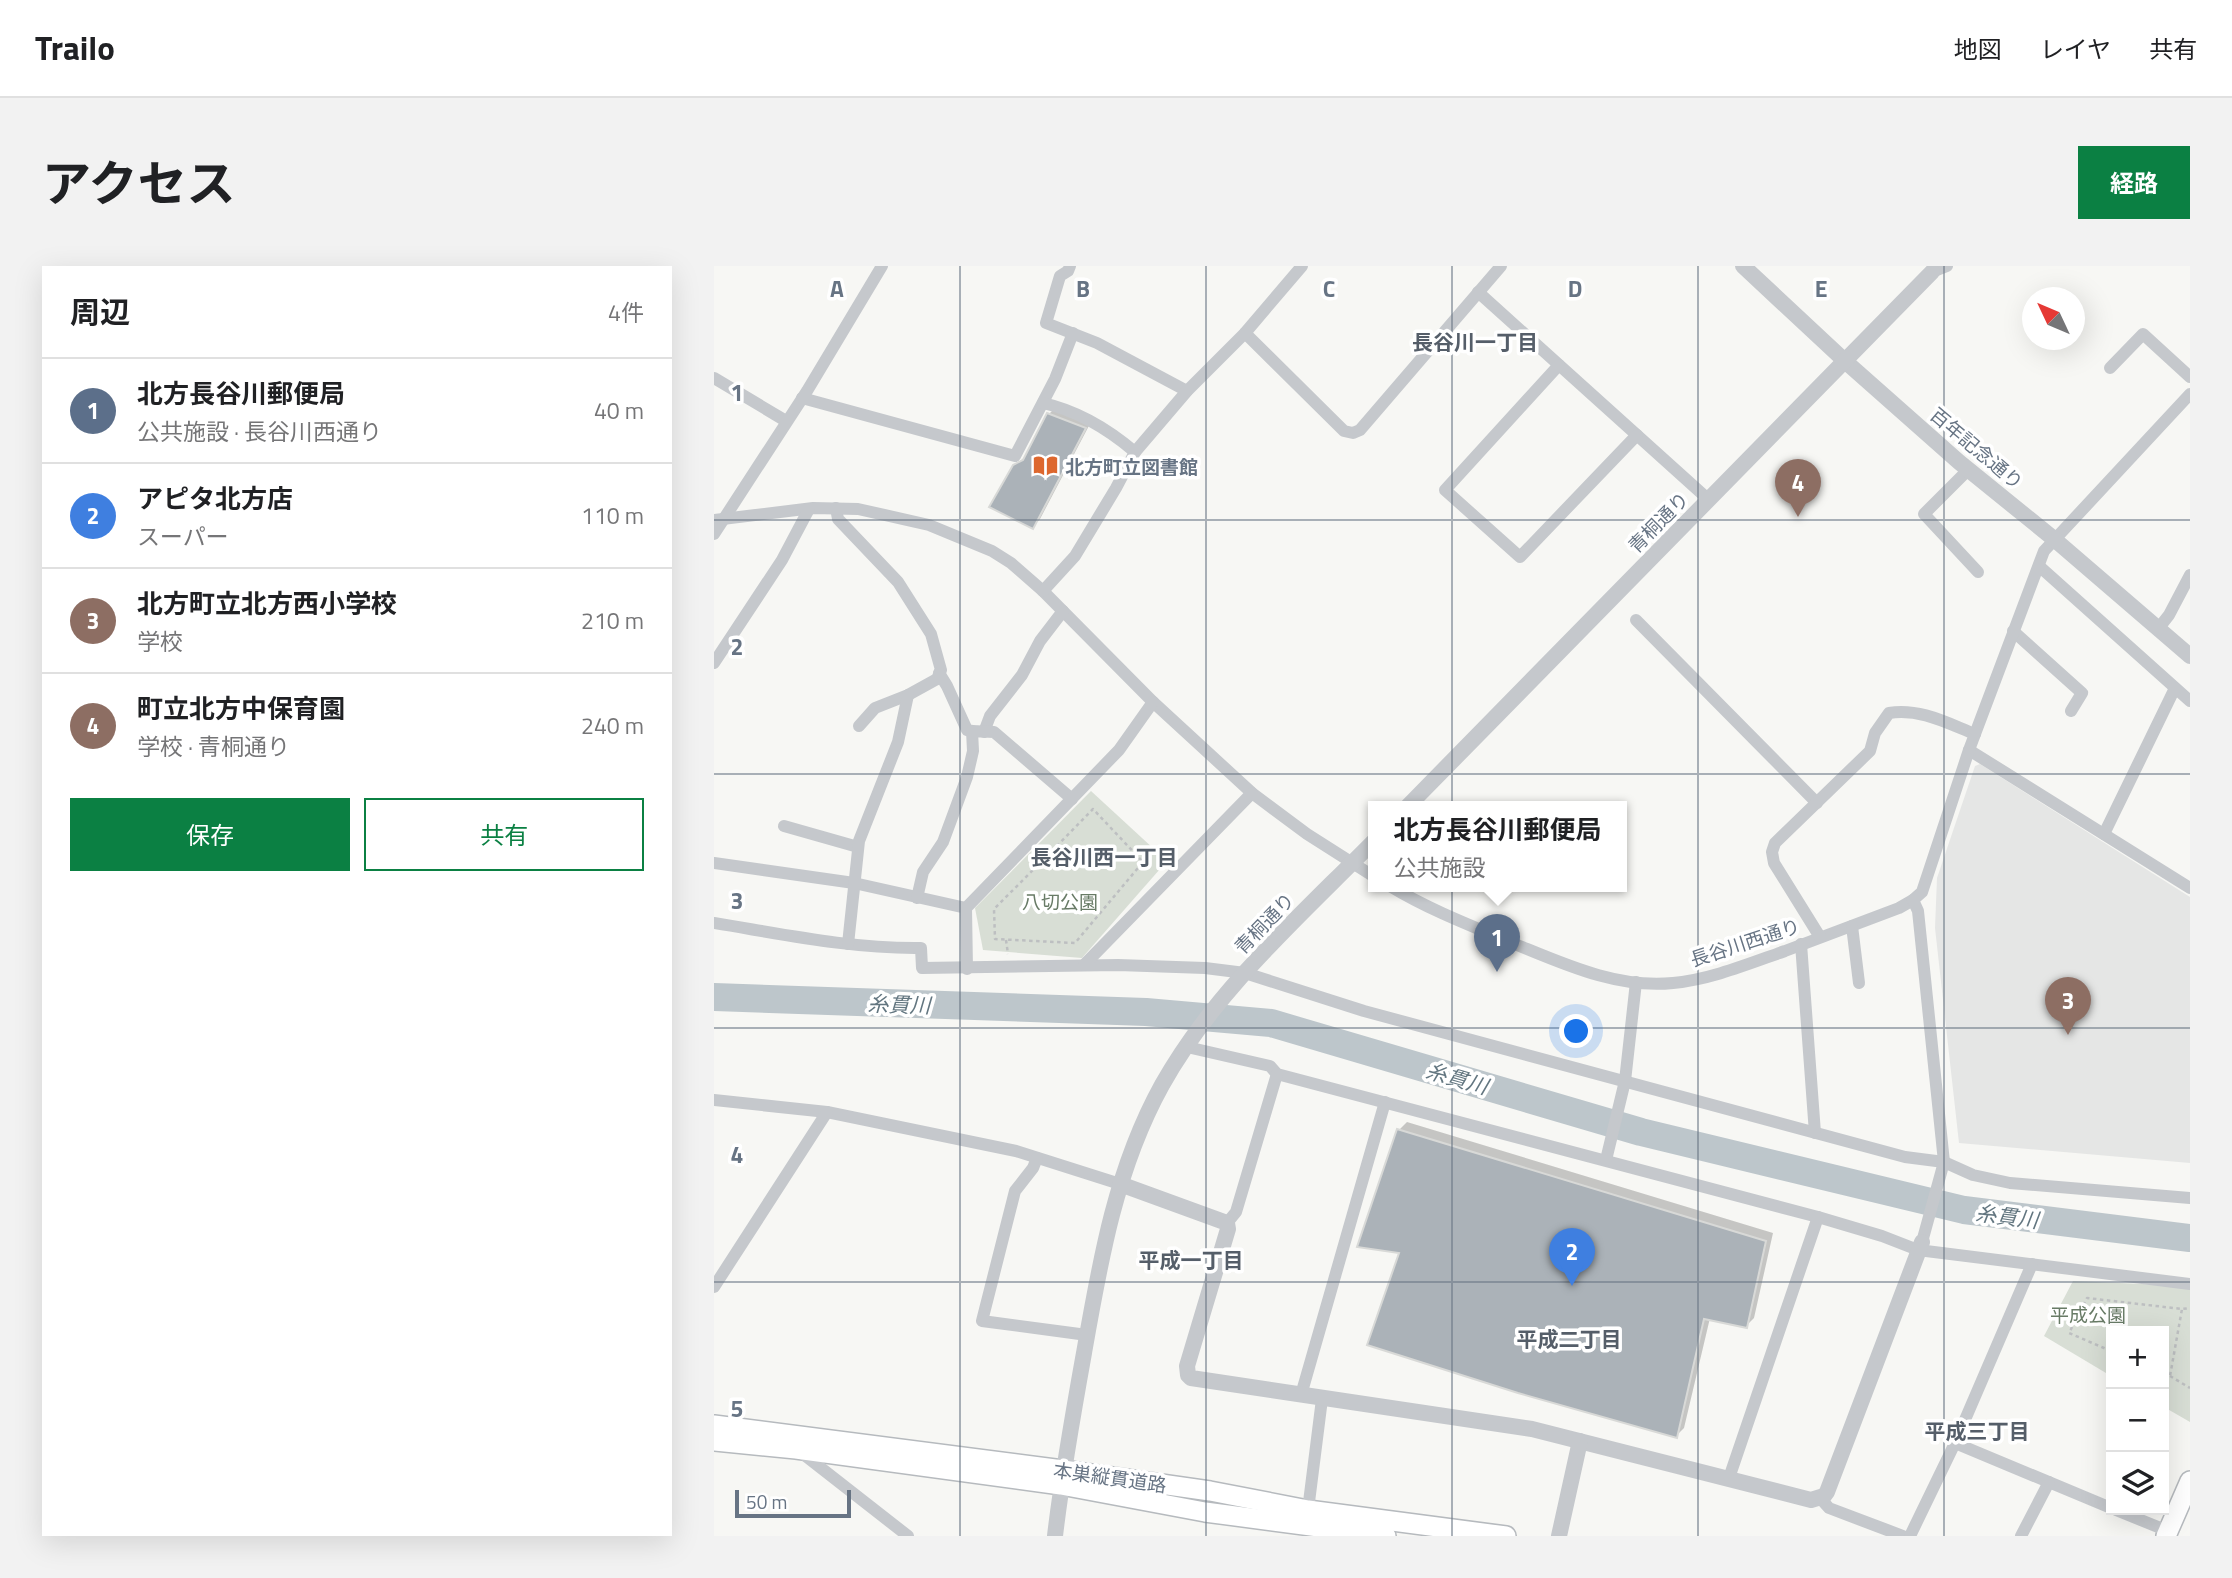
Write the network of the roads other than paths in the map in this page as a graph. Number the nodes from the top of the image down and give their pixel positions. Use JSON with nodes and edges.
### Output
{"nodes":[{"id":1,"x":882,"y":266,"type":"edge"},
{"id":2,"x":1070,"y":266,"type":"edge"},
{"id":3,"x":1302,"y":266,"type":"edge"},
{"id":4,"x":1501,"y":266,"type":"edge"},
{"id":5,"x":1744,"y":266,"type":"edge"},
{"id":6,"x":1939,"y":268,"type":"edge"},
{"id":7,"x":1478,"y":292,"type":"junction"},
{"id":8,"x":1073,"y":333,"type":"junction"},
{"id":9,"x":1245,"y":333,"type":"junction"},
{"id":10,"x":1846,"y":362,"type":"junction"},
{"id":11,"x":1559,"y":365,"type":"junction"},
{"id":12,"x":2110,"y":368,"type":"dead end"},
{"id":13,"x":2190,"y":377,"type":"edge"},
{"id":14,"x":714,"y":378,"type":"edge"},
{"id":15,"x":1187,"y":391,"type":"junction"},
{"id":16,"x":2190,"y":394,"type":"edge"},
{"id":17,"x":802,"y":398,"type":"junction"},
{"id":18,"x":1043,"y":403,"type":"junction"},
{"id":19,"x":786,"y":421,"type":"junction"},
{"id":20,"x":1637,"y":435,"type":"junction"},
{"id":21,"x":1135,"y":452,"type":"junction"},
{"id":22,"x":1968,"y":470,"type":"junction"},
{"id":23,"x":1709,"y":500,"type":"junction"},
{"id":24,"x":836,"y":508,"type":"junction"},
{"id":25,"x":809,"y":509,"type":"junction"},
{"id":26,"x":719,"y":519,"type":"edge"},
{"id":27,"x":714,"y":534,"type":"edge"},
{"id":28,"x":2054,"y":539,"type":"junction"},
{"id":29,"x":2039,"y":566,"type":"junction"},
{"id":30,"x":1978,"y":572,"type":"dead end"},
{"id":31,"x":2190,"y":575,"type":"edge"},
{"id":32,"x":1043,"y":591,"type":"junction"},
{"id":33,"x":1063,"y":611,"type":"junction"},
{"id":34,"x":1636,"y":620,"type":"dead end"},
{"id":35,"x":2158,"y":628,"type":"junction"},
{"id":36,"x":2013,"y":631,"type":"junction"},
{"id":37,"x":2190,"y":656,"type":"edge"},
{"id":38,"x":714,"y":663,"type":"edge"},
{"id":39,"x":939,"y":673,"type":"junction"},
{"id":40,"x":2175,"y":688,"type":"junction"},
{"id":41,"x":908,"y":695,"type":"junction"},
{"id":42,"x":2190,"y":701,"type":"edge"},
{"id":43,"x":1153,"y":702,"type":"junction"},
{"id":44,"x":2071,"y":711,"type":"dead end"},
{"id":45,"x":859,"y":726,"type":"dead end"},
{"id":46,"x":978,"y":731,"type":"junction"},
{"id":47,"x":1975,"y":734,"type":"junction"},
{"id":48,"x":1969,"y":750,"type":"junction"},
{"id":49,"x":1252,"y":793,"type":"junction"},
{"id":50,"x":1072,"y":799,"type":"junction"},
{"id":51,"x":1413,"y":801,"type":"edge"},
{"id":52,"x":1817,"y":803,"type":"junction"},
{"id":53,"x":784,"y":826,"type":"dead end"},
{"id":54,"x":2104,"y":834,"type":"junction"},
{"id":55,"x":858,"y":847,"type":"junction"},
{"id":56,"x":1368,"y":847,"type":"edge"},
{"id":57,"x":714,"y":863,"type":"edge"},
{"id":58,"x":1352,"y":863,"type":"junction"},
{"id":59,"x":1368,"y":873,"type":"edge"},
{"id":60,"x":855,"y":883,"type":"junction"},
{"id":61,"x":2190,"y":888,"type":"edge"},
{"id":62,"x":1400,"y":892,"type":"edge"},
{"id":63,"x":918,"y":898,"type":"junction"},
{"id":64,"x":1913,"y":900,"type":"junction"},
{"id":65,"x":967,"y":908,"type":"junction"},
{"id":66,"x":714,"y":923,"type":"edge"},
{"id":67,"x":1852,"y":926,"type":"junction"},
{"id":68,"x":1821,"y":937,"type":"junction"},
{"id":69,"x":848,"y":944,"type":"junction"},
{"id":70,"x":1801,"y":944,"type":"junction"},
{"id":71,"x":1084,"y":965,"type":"junction"},
{"id":72,"x":968,"y":969,"type":"junction"},
{"id":73,"x":1245,"y":973,"type":"junction"},
{"id":74,"x":1636,"y":982,"type":"junction"},
{"id":75,"x":1859,"y":983,"type":"dead end"},
{"id":76,"x":1187,"y":1047,"type":"junction"},
{"id":77,"x":1276,"y":1074,"type":"junction"},
{"id":78,"x":1625,"y":1085,"type":"junction"},
{"id":79,"x":714,"y":1100,"type":"edge"},
{"id":80,"x":1385,"y":1102,"type":"junction"},
{"id":81,"x":827,"y":1112,"type":"junction"},
{"id":82,"x":1815,"y":1133,"type":"junction"},
{"id":83,"x":1607,"y":1156,"type":"junction"},
{"id":84,"x":1037,"y":1158,"type":"junction"},
{"id":85,"x":1944,"y":1164,"type":"junction"},
{"id":86,"x":1120,"y":1184,"type":"junction"},
{"id":87,"x":2190,"y":1198,"type":"edge"},
{"id":88,"x":1818,"y":1217,"type":"junction"},
{"id":89,"x":1227,"y":1223,"type":"junction"},
{"id":90,"x":1920,"y":1246,"type":"junction"},
{"id":91,"x":2032,"y":1264,"type":"junction"},
{"id":92,"x":2190,"y":1284,"type":"edge"},
{"id":93,"x":714,"y":1287,"type":"edge"},
{"id":94,"x":1087,"y":1335,"type":"junction"},
{"id":95,"x":1301,"y":1395,"type":"junction"},
{"id":96,"x":1322,"y":1399,"type":"junction"},
{"id":97,"x":714,"y":1425,"type":"edge"},
{"id":98,"x":714,"y":1441,"type":"edge"},
{"id":99,"x":1580,"y":1441,"type":"junction"},
{"id":100,"x":797,"y":1443,"type":"junction"},
{"id":101,"x":1955,"y":1443,"type":"junction"},
{"id":102,"x":1062,"y":1478,"type":"junction"},
{"id":103,"x":1729,"y":1478,"type":"junction"},
{"id":104,"x":2190,"y":1481,"type":"edge"},
{"id":105,"x":2049,"y":1482,"type":"junction"},
{"id":106,"x":1820,"y":1498,"type":"junction"},
{"id":107,"x":2106,"y":1506,"type":"edge"},
{"id":108,"x":1308,"y":1510,"type":"junction"},
{"id":109,"x":2127,"y":1515,"type":"edge"},
{"id":110,"x":2167,"y":1534,"type":"edge"},
{"id":111,"x":908,"y":1536,"type":"edge"},
{"id":112,"x":1055,"y":1536,"type":"edge"},
{"id":113,"x":1386,"y":1536,"type":"edge"},
{"id":114,"x":1506,"y":1536,"type":"edge"},
{"id":115,"x":1559,"y":1536,"type":"edge"},
{"id":116,"x":1903,"y":1536,"type":"edge"},
{"id":117,"x":1910,"y":1536,"type":"edge"},
{"id":118,"x":2021,"y":1536,"type":"edge"}],
"edges":[{"from":1,"to":17,"type":"street"},
{"from":2,"to":8,"type":"street"},
{"from":3,"to":9,"type":"street"},
{"from":4,"to":7,"type":"street"},
{"from":5,"to":10,"type":"street","name":"百年記念通り"},
{"from":6,"to":10,"type":"street","name":"青桐通り"},
{"from":7,"to":9,"type":"street"},
{"from":7,"to":11,"type":"street"},
{"from":8,"to":15,"type":"street"},
{"from":8,"to":18,"type":"street"},
{"from":9,"to":15,"type":"street"},
{"from":10,"to":22,"type":"street","name":"百年記念通り"},
{"from":10,"to":23,"type":"street","name":"青桐通り"},
{"from":11,"to":20,"type":"street"},
{"from":11,"to":20,"type":"street"},
{"from":12,"to":13,"type":"street"},
{"from":14,"to":19,"type":"street"},
{"from":15,"to":21,"type":"street"},
{"from":16,"to":28,"type":"street"},
{"from":17,"to":18,"type":"street"},
{"from":17,"to":19,"type":"street"},
{"from":18,"to":21,"type":"street"},
{"from":19,"to":26,"type":"street"},
{"from":20,"to":23,"type":"street"},
{"from":21,"to":32,"type":"street"},
{"from":22,"to":28,"type":"street","name":"百年記念通り"},
{"from":22,"to":30,"type":"street"},
{"from":23,"to":51,"type":"street","name":"青桐通り"},
{"from":24,"to":25,"type":"street"},
{"from":24,"to":32,"type":"street"},
{"from":24,"to":39,"type":"street"},
{"from":25,"to":26,"type":"street"},
{"from":25,"to":38,"type":"street"},
{"from":26,"to":27,"type":"street"},
{"from":28,"to":29,"type":"street"},
{"from":28,"to":35,"type":"street","name":"百年記念通り"},
{"from":29,"to":36,"type":"street"},
{"from":29,"to":40,"type":"street"},
{"from":31,"to":35,"type":"street"},
{"from":32,"to":33,"type":"street"},
{"from":33,"to":43,"type":"street"},
{"from":33,"to":46,"type":"street"},
{"from":34,"to":52,"type":"street"},
{"from":35,"to":37,"type":"street","name":"百年記念通り"},
{"from":36,"to":44,"type":"street"},
{"from":36,"to":47,"type":"street"},
{"from":39,"to":41,"type":"street"},
{"from":39,"to":46,"type":"street"},
{"from":40,"to":42,"type":"street"},
{"from":40,"to":54,"type":"street"},
{"from":41,"to":45,"type":"street"},
{"from":41,"to":55,"type":"street"},
{"from":43,"to":49,"type":"street"},
{"from":43,"to":50,"type":"street"},
{"from":46,"to":50,"type":"street"},
{"from":46,"to":63,"type":"street"},
{"from":47,"to":48,"type":"street"},
{"from":47,"to":52,"type":"street"},
{"from":48,"to":54,"type":"street"},
{"from":48,"to":64,"type":"street"},
{"from":49,"to":58,"type":"street"},
{"from":49,"to":71,"type":"street"},
{"from":50,"to":65,"type":"street"},
{"from":52,"to":68,"type":"street"},
{"from":53,"to":55,"type":"street"},
{"from":54,"to":61,"type":"street"},
{"from":55,"to":60,"type":"street"},
{"from":56,"to":58,"type":"street","name":"青桐通り"},
{"from":57,"to":60,"type":"street"},
{"from":58,"to":59,"type":"street"},
{"from":58,"to":73,"type":"street","name":"青桐通り"},
{"from":60,"to":63,"type":"street"},
{"from":60,"to":69,"type":"street"},
{"from":62,"to":74,"type":"street","name":"長谷川西通り"},
{"from":63,"to":65,"type":"street"},
{"from":64,"to":67,"type":"street","name":"長谷川西通り"},
{"from":64,"to":85,"type":"street"},
{"from":65,"to":72,"type":"street"},
{"from":66,"to":69,"type":"street"},
{"from":67,"to":68,"type":"street","name":"長谷川西通り"},
{"from":67,"to":75,"type":"street"},
{"from":68,"to":70,"type":"street","name":"長谷川西通り"},
{"from":69,"to":72,"type":"street"},
{"from":70,"to":74,"type":"street","name":"長谷川西通り"},
{"from":70,"to":82,"type":"street"},
{"from":71,"to":72,"type":"street"},
{"from":71,"to":73,"type":"street"},
{"from":73,"to":76,"type":"street","name":"青桐通り"},
{"from":73,"to":78,"type":"street"},
{"from":74,"to":78,"type":"street"},
{"from":76,"to":77,"type":"street"},
{"from":76,"to":86,"type":"street","name":"青桐通り"},
{"from":77,"to":80,"type":"street"},
{"from":77,"to":89,"type":"street"},
{"from":78,"to":82,"type":"street"},
{"from":78,"to":83,"type":"street"},
{"from":79,"to":81,"type":"street"},
{"from":80,"to":83,"type":"street"},
{"from":80,"to":95,"type":"street"},
{"from":81,"to":84,"type":"street"},
{"from":81,"to":93,"type":"street"},
{"from":82,"to":85,"type":"street"},
{"from":83,"to":88,"type":"street"},
{"from":84,"to":86,"type":"street"},
{"from":84,"to":94,"type":"street"},
{"from":85,"to":87,"type":"street"},
{"from":85,"to":90,"type":"street"},
{"from":86,"to":89,"type":"street"},
{"from":86,"to":94,"type":"street","name":"青桐通り"},
{"from":88,"to":90,"type":"street"},
{"from":88,"to":103,"type":"street"},
{"from":89,"to":95,"type":"street"},
{"from":90,"to":91,"type":"street"},
{"from":90,"to":106,"type":"street"},
{"from":91,"to":92,"type":"street"},
{"from":91,"to":101,"type":"street"},
{"from":94,"to":102,"type":"street","name":"青桐通り"},
{"from":95,"to":96,"type":"street"},
{"from":96,"to":99,"type":"street"},
{"from":96,"to":108,"type":"street"},
{"from":97,"to":100,"type":"main road","name":"本巣縦貫道路"},
{"from":98,"to":100,"type":"main road","name":"本巣縦貫道路"},
{"from":99,"to":103,"type":"street"},
{"from":99,"to":115,"type":"street"},
{"from":100,"to":102,"type":"main road","name":"本巣縦貫道路"},
{"from":100,"to":111,"type":"street"},
{"from":101,"to":105,"type":"street"},
{"from":101,"to":117,"type":"street"},
{"from":102,"to":108,"type":"main road","name":"本巣縦貫道路"},
{"from":102,"to":112,"type":"street","name":"青桐通り"},
{"from":102,"to":113,"type":"main road","name":"本巣縦貫道路"},
{"from":103,"to":106,"type":"street"},
{"from":104,"to":110,"type":"main road"},
{"from":105,"to":107,"type":"street"},
{"from":105,"to":118,"type":"street"},
{"from":106,"to":116,"type":"street"},
{"from":108,"to":114,"type":"main road","name":"本巣縦貫道路"},
{"from":109,"to":110,"type":"street"}]}
